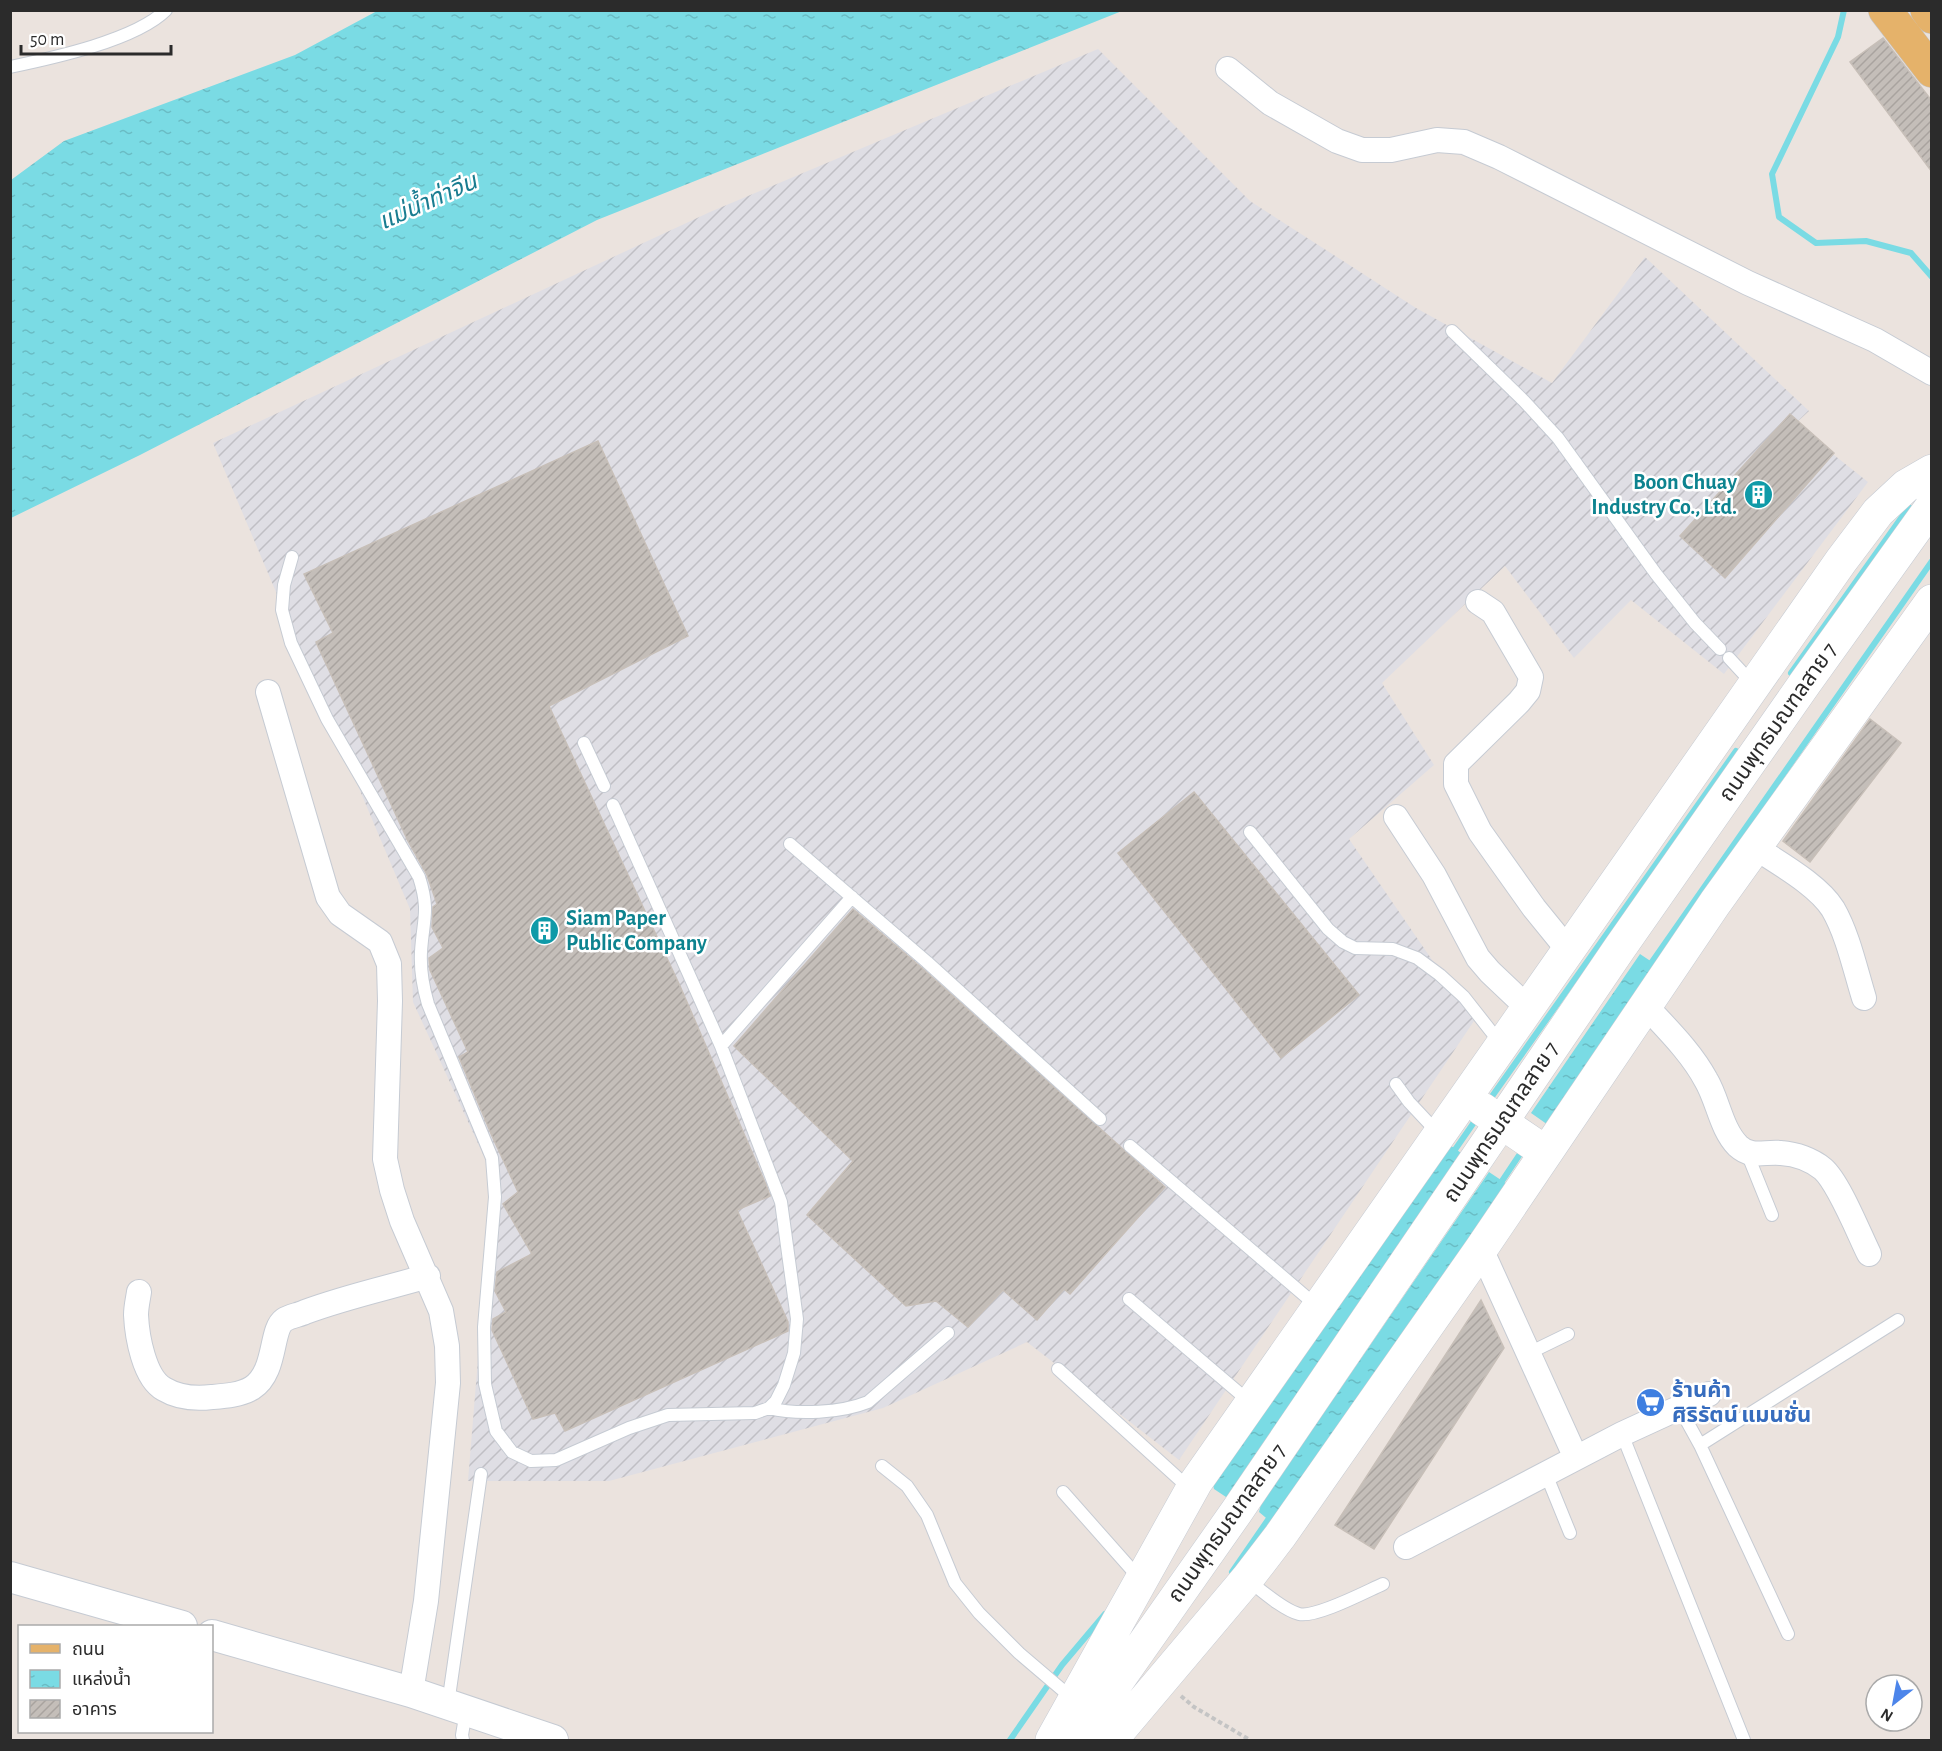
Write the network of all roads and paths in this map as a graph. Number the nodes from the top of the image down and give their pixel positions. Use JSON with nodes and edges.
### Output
{"nodes":[{"id":1,"x":166,"y":10,"type":"edge"},
{"id":2,"x":1885,"y":10,"type":"edge"},
{"id":3,"x":1927,"y":10,"type":"edge"},
{"id":4,"x":1932,"y":17,"type":"edge"},
{"id":5,"x":10,"y":67,"type":"edge"},
{"id":6,"x":1228,"y":69,"type":"dead end"},
{"id":7,"x":1932,"y":71,"type":"edge"},
{"id":8,"x":1452,"y":330,"type":"dead end"},
{"id":9,"x":1928,"y":370,"type":"edge"},
{"id":10,"x":1932,"y":471,"type":"edge"},
{"id":11,"x":1932,"y":506,"type":"edge"},
{"id":12,"x":292,"y":557,"type":"dead end"},
{"id":13,"x":1932,"y":601,"type":"edge"},
{"id":14,"x":1478,"y":602,"type":"dead end"},
{"id":15,"x":268,"y":692,"type":"dead end"},
{"id":16,"x":1748,"y":693,"type":"junction"},
{"id":17,"x":1775,"y":726,"type":"junction"},
{"id":18,"x":584,"y":743,"type":"dead end"},
{"id":19,"x":604,"y":786,"type":"dead end"},
{"id":20,"x":613,"y":805,"type":"dead end"},
{"id":21,"x":1396,"y":817,"type":"dead end"},
{"id":22,"x":1250,"y":832,"type":"dead end"},
{"id":23,"x":790,"y":844,"type":"dead end"},
{"id":24,"x":1756,"y":848,"type":"junction"},
{"id":25,"x":852,"y":897,"type":"junction"},
{"id":26,"x":1569,"y":951,"type":"junction"},
{"id":27,"x":1864,"y":998,"type":"dead end"},
{"id":28,"x":1645,"y":1005,"type":"junction"},
{"id":29,"x":1529,"y":1009,"type":"junction"},
{"id":30,"x":1502,"y":1045,"type":"junction"},
{"id":31,"x":721,"y":1046,"type":"junction"},
{"id":32,"x":1396,"y":1084,"type":"dead end"},
{"id":33,"x":1466,"y":1098,"type":"junction"},
{"id":34,"x":1100,"y":1119,"type":"dead end"},
{"id":35,"x":1500,"y":1122,"type":"junction"},
{"id":36,"x":1440,"y":1135,"type":"junction"},
{"id":37,"x":1130,"y":1146,"type":"dead end"},
{"id":38,"x":1545,"y":1152,"type":"junction"},
{"id":39,"x":1747,"y":1153,"type":"junction"},
{"id":40,"x":1772,"y":1215,"type":"dead end"},
{"id":41,"x":1481,"y":1249,"type":"junction"},
{"id":42,"x":1869,"y":1254,"type":"dead end"},
{"id":43,"x":428,"y":1276,"type":"junction"},
{"id":44,"x":139,"y":1292,"type":"dead end"},
{"id":45,"x":1129,"y":1299,"type":"dead end"},
{"id":46,"x":1319,"y":1308,"type":"junction"},
{"id":47,"x":1898,"y":1320,"type":"dead end"},
{"id":48,"x":948,"y":1333,"type":"dead end"},
{"id":49,"x":1568,"y":1334,"type":"dead end"},
{"id":50,"x":1528,"y":1353,"type":"junction"},
{"id":51,"x":1058,"y":1369,"type":"dead end"},
{"id":52,"x":1709,"y":1394,"type":"dead end"},
{"id":53,"x":1252,"y":1404,"type":"junction"},
{"id":54,"x":1679,"y":1407,"type":"junction"},
{"id":55,"x":769,"y":1408,"type":"junction"},
{"id":56,"x":1622,"y":1434,"type":"junction"},
{"id":57,"x":1700,"y":1445,"type":"junction"},
{"id":58,"x":1576,"y":1458,"type":"junction"},
{"id":59,"x":882,"y":1466,"type":"dead end"},
{"id":60,"x":481,"y":1474,"type":"dead end"},
{"id":61,"x":1546,"y":1474,"type":"junction"},
{"id":62,"x":1193,"y":1486,"type":"junction"},
{"id":63,"x":1063,"y":1492,"type":"dead end"},
{"id":64,"x":1237,"y":1511,"type":"junction"},
{"id":65,"x":1570,"y":1533,"type":"dead end"},
{"id":66,"x":1280,"y":1536,"type":"junction"},
{"id":67,"x":1406,"y":1547,"type":"dead end"},
{"id":68,"x":10,"y":1577,"type":"edge"},
{"id":69,"x":1247,"y":1579,"type":"junction"},
{"id":70,"x":1140,"y":1580,"type":"junction"},
{"id":71,"x":1383,"y":1584,"type":"dead end"},
{"id":72,"x":178,"y":1625,"type":"edge"},
{"id":73,"x":1788,"y":1634,"type":"dead end"},
{"id":74,"x":213,"y":1635,"type":"edge"},
{"id":75,"x":1162,"y":1680,"type":"junction"},
{"id":76,"x":411,"y":1692,"type":"junction"},
{"id":77,"x":1074,"y":1700,"type":"junction"},
{"id":78,"x":457,"y":1708,"type":"junction"},
{"id":79,"x":463,"y":1740,"type":"edge"},
{"id":80,"x":553,"y":1740,"type":"edge"},
{"id":81,"x":1052,"y":1740,"type":"edge"},
{"id":82,"x":1076,"y":1740,"type":"edge"},
{"id":83,"x":1111,"y":1740,"type":"edge"},
{"id":84,"x":1250,"y":1740,"type":"edge"},
{"id":85,"x":1744,"y":1740,"type":"edge"}],
"edges":[{"from":1,"to":5,"type":"lane"},
{"from":2,"to":7,"type":"main road"},
{"from":3,"to":4,"type":"main road"},
{"from":6,"to":9,"type":"street"},
{"from":8,"to":16,"type":"lane"},
{"from":10,"to":16,"type":"main road"},
{"from":11,"to":17,"type":"main road","name":"ถนนพุทธมณฑลสาย 7"},
{"from":12,"to":55,"type":"lane"},
{"from":13,"to":24,"type":"main road"},
{"from":14,"to":26,"type":"street"},
{"from":15,"to":43,"type":"street"},
{"from":16,"to":17,"type":"main road"},
{"from":16,"to":26,"type":"main road"},
{"from":17,"to":35,"type":"main road","name":"ถนนพุทธมณฑลสาย 7"},
{"from":18,"to":19,"type":"lane"},
{"from":20,"to":31,"type":"lane"},
{"from":21,"to":29,"type":"street"},
{"from":22,"to":30,"type":"lane"},
{"from":23,"to":25,"type":"lane"},
{"from":24,"to":27,"type":"street"},
{"from":24,"to":28,"type":"main road"},
{"from":25,"to":31,"type":"lane"},
{"from":25,"to":34,"type":"lane"},
{"from":26,"to":29,"type":"main road"},
{"from":28,"to":38,"type":"main road"},
{"from":28,"to":39,"type":"street"},
{"from":29,"to":30,"type":"main road"},
{"from":30,"to":33,"type":"main road"},
{"from":31,"to":55,"type":"lane"},
{"from":32,"to":36,"type":"lane"},
{"from":33,"to":35,"type":"main road"},
{"from":33,"to":36,"type":"main road"},
{"from":35,"to":38,"type":"main road"},
{"from":35,"to":64,"type":"main road","name":"ถนนพุทธมณฑลสาย 7"},
{"from":36,"to":46,"type":"main road"},
{"from":37,"to":46,"type":"lane"},
{"from":38,"to":41,"type":"main road"},
{"from":39,"to":40,"type":"lane"},
{"from":39,"to":42,"type":"street"},
{"from":41,"to":50,"type":"street"},
{"from":41,"to":66,"type":"main road"},
{"from":43,"to":44,"type":"street"},
{"from":43,"to":76,"type":"street"},
{"from":45,"to":53,"type":"lane"},
{"from":46,"to":53,"type":"main road"},
{"from":47,"to":57,"type":"lane"},
{"from":48,"to":55,"type":"lane"},
{"from":49,"to":50,"type":"lane"},
{"from":50,"to":58,"type":"street"},
{"from":51,"to":62,"type":"lane"},
{"from":52,"to":54,"type":"street"},
{"from":53,"to":62,"type":"main road"},
{"from":54,"to":56,"type":"street"},
{"from":54,"to":57,"type":"lane"},
{"from":56,"to":58,"type":"street"},
{"from":56,"to":85,"type":"lane"},
{"from":57,"to":73,"type":"lane"},
{"from":58,"to":61,"type":"street"},
{"from":59,"to":77,"type":"lane"},
{"from":60,"to":78,"type":"lane"},
{"from":61,"to":65,"type":"lane"},
{"from":61,"to":67,"type":"street"},
{"from":62,"to":64,"type":"main road"},
{"from":62,"to":70,"type":"main road"},
{"from":63,"to":70,"type":"lane"},
{"from":64,"to":66,"type":"main road"},
{"from":64,"to":82,"type":"main road","name":"ถนนพุทธมณฑลสาย 7"},
{"from":66,"to":69,"type":"main road"},
{"from":68,"to":72,"type":"street"},
{"from":69,"to":71,"type":"lane"},
{"from":69,"to":75,"type":"main road"},
{"from":70,"to":77,"type":"main road"},
{"from":74,"to":76,"type":"street"},
{"from":75,"to":83,"type":"main road"},
{"from":75,"to":84,"type":"path"},
{"from":76,"to":78,"type":"street"},
{"from":77,"to":81,"type":"main road"},
{"from":78,"to":79,"type":"lane"},
{"from":78,"to":80,"type":"street"}]}
